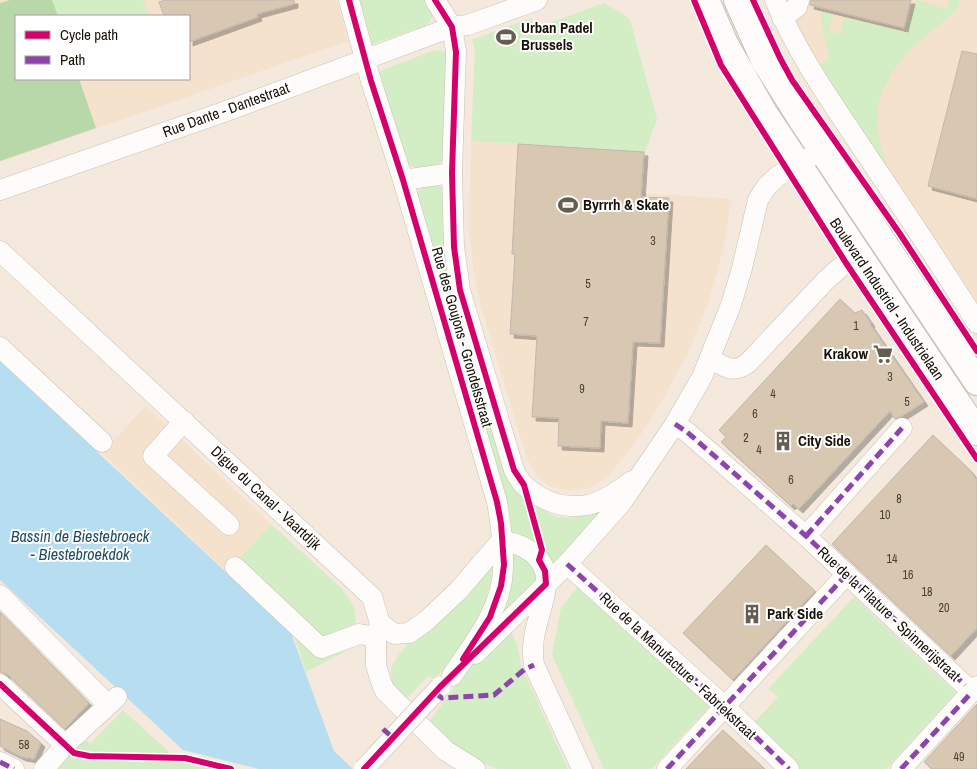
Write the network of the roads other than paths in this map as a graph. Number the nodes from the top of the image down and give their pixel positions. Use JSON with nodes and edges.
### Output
{"nodes":[{"id":1,"x":349,"y":0,"type":"edge"},
{"id":2,"x":434,"y":0,"type":"edge"},
{"id":3,"x":537,"y":0,"type":"edge"},
{"id":4,"x":706,"y":0,"type":"edge"},
{"id":5,"x":737,"y":0,"type":"edge"},
{"id":6,"x":800,"y":0,"type":"edge"},
{"id":7,"x":778,"y":9,"type":"edge"},
{"id":8,"x":452,"y":27,"type":"junction"},
{"id":9,"x":365,"y":60,"type":"junction"},
{"id":10,"x":821,"y":150,"type":"junction"},
{"id":11,"x":798,"y":165,"type":"junction"},
{"id":12,"x":452,"y":172,"type":"junction"},
{"id":13,"x":402,"y":180,"type":"junction"},
{"id":14,"x":0,"y":190,"type":"edge"},
{"id":15,"x":0,"y":251,"type":"edge"},
{"id":16,"x":857,"y":253,"type":"junction"},
{"id":17,"x":977,"y":323,"type":"edge"},
{"id":18,"x":0,"y":347,"type":"edge"},
{"id":19,"x":710,"y":359,"type":"junction"},
{"id":20,"x":977,"y":382,"type":"edge"},
{"id":21,"x":184,"y":422,"type":"junction"},
{"id":22,"x":675,"y":424,"type":"junction"},
{"id":23,"x":902,"y":428,"type":"dead end"},
{"id":24,"x":977,"y":432,"type":"edge"},
{"id":25,"x":102,"y":442,"type":"dead end"},
{"id":26,"x":638,"y":478,"type":"junction"},
{"id":27,"x":229,"y":525,"type":"dead end"},
{"id":28,"x":806,"y":536,"type":"junction"},
{"id":29,"x":501,"y":541,"type":"junction"},
{"id":30,"x":567,"y":564,"type":"junction"},
{"id":31,"x":235,"y":566,"type":"dead end"},
{"id":32,"x":847,"y":574,"type":"junction"},
{"id":33,"x":546,"y":584,"type":"junction"},
{"id":34,"x":0,"y":595,"type":"edge"},
{"id":35,"x":378,"y":630,"type":"junction"},
{"id":36,"x":446,"y":681,"type":"junction"},
{"id":37,"x":0,"y":684,"type":"edge"},
{"id":38,"x":971,"y":688,"type":"edge"},
{"id":39,"x":724,"y":706,"type":"junction"},
{"id":40,"x":65,"y":745,"type":"junction"},
{"id":41,"x":0,"y":762,"type":"edge"},
{"id":42,"x":472,"y":768,"type":"edge"},
{"id":43,"x":14,"y":769,"type":"edge"},
{"id":44,"x":44,"y":769,"type":"edge"},
{"id":45,"x":364,"y":769,"type":"edge"},
{"id":46,"x":582,"y":769,"type":"edge"},
{"id":47,"x":667,"y":769,"type":"edge"},
{"id":48,"x":789,"y":769,"type":"edge"},
{"id":49,"x":901,"y":769,"type":"edge"}],
"edges":[{"from":1,"to":9,"type":"street","name":"Rue des Goujons - Grondelsstraat"},
{"from":2,"to":8,"type":"street","name":"Rue des Goujons - Grondelsstraat"},
{"from":3,"to":8,"type":"street","name":"Rue Dante - Dantestraat"},
{"from":4,"to":11,"type":"main road","name":"Boulevard Industriel - Industrielaan"},
{"from":5,"to":10,"type":"main road","name":"Boulevard Industriel - Industrielaan"},
{"from":6,"to":7,"type":"street"},
{"from":7,"to":17,"type":"street"},
{"from":8,"to":9,"type":"street","name":"Rue Dante - Dantestraat"},
{"from":8,"to":12,"type":"street","name":"Rue des Goujons - Grondelsstraat"},
{"from":9,"to":13,"type":"street","name":"Rue des Goujons - Grondelsstraat"},
{"from":9,"to":14,"type":"street","name":"Rue Dante - Dantestraat"},
{"from":10,"to":11,"type":"street"},
{"from":10,"to":20,"type":"main road","name":"Boulevard Industriel - Industrielaan"},
{"from":11,"to":16,"type":"main road","name":"Boulevard Industriel - Industrielaan"},
{"from":11,"to":19,"type":"street"},
{"from":12,"to":13,"type":"street"},
{"from":12,"to":26,"type":"street","name":"Rue des Goujons - Grondelsstraat"},
{"from":13,"to":29,"type":"street","name":"Rue des Goujons - Grondelsstraat"},
{"from":15,"to":21,"type":"street","name":"Digue du Canal - Vaartdijk"},
{"from":16,"to":19,"type":"street"},
{"from":16,"to":24,"type":"main road","name":"Boulevard Industriel - Industrielaan"},
{"from":18,"to":25,"type":"street"},
{"from":19,"to":22,"type":"street"},
{"from":21,"to":27,"type":"street"},
{"from":21,"to":35,"type":"street","name":"Digue du Canal - Vaartdijk"},
{"from":22,"to":26,"type":"street"},
{"from":22,"to":28,"type":"street","name":"Rue de la Filature - Spinnerijstraat"},
{"from":23,"to":28,"type":"street","name":"Rue de la Filature - Spinnerijstraat"},
{"from":26,"to":30,"type":"street"},
{"from":28,"to":32,"type":"street","name":"Rue de la Filature - Spinnerijstraat"},
{"from":29,"to":33,"type":"street"},
{"from":29,"to":35,"type":"street"},
{"from":29,"to":36,"type":"street","name":"Rue des Goujons - Grondelsstraat"},
{"from":30,"to":33,"type":"street"},
{"from":30,"to":39,"type":"street","name":"Rue de la Manufacture - Fabriekstraat"},
{"from":31,"to":35,"type":"street"},
{"from":32,"to":38,"type":"street","name":"Rue de la Filature - Spinnerijstraat"},
{"from":32,"to":39,"type":"street"},
{"from":33,"to":36,"type":"street"},
{"from":33,"to":46,"type":"street"},
{"from":34,"to":40,"type":"street"},
{"from":35,"to":42,"type":"street","name":"Digue du Canal - Vaartdijk"},
{"from":36,"to":45,"type":"street","bridge":true},
{"from":37,"to":40,"type":"street"},
{"from":38,"to":49,"type":"street"},
{"from":39,"to":47,"type":"street"},
{"from":39,"to":48,"type":"street","name":"Rue de la Manufacture - Fabriekstraat"},
{"from":40,"to":44,"type":"street"},
{"from":41,"to":43,"type":"street"}]}
